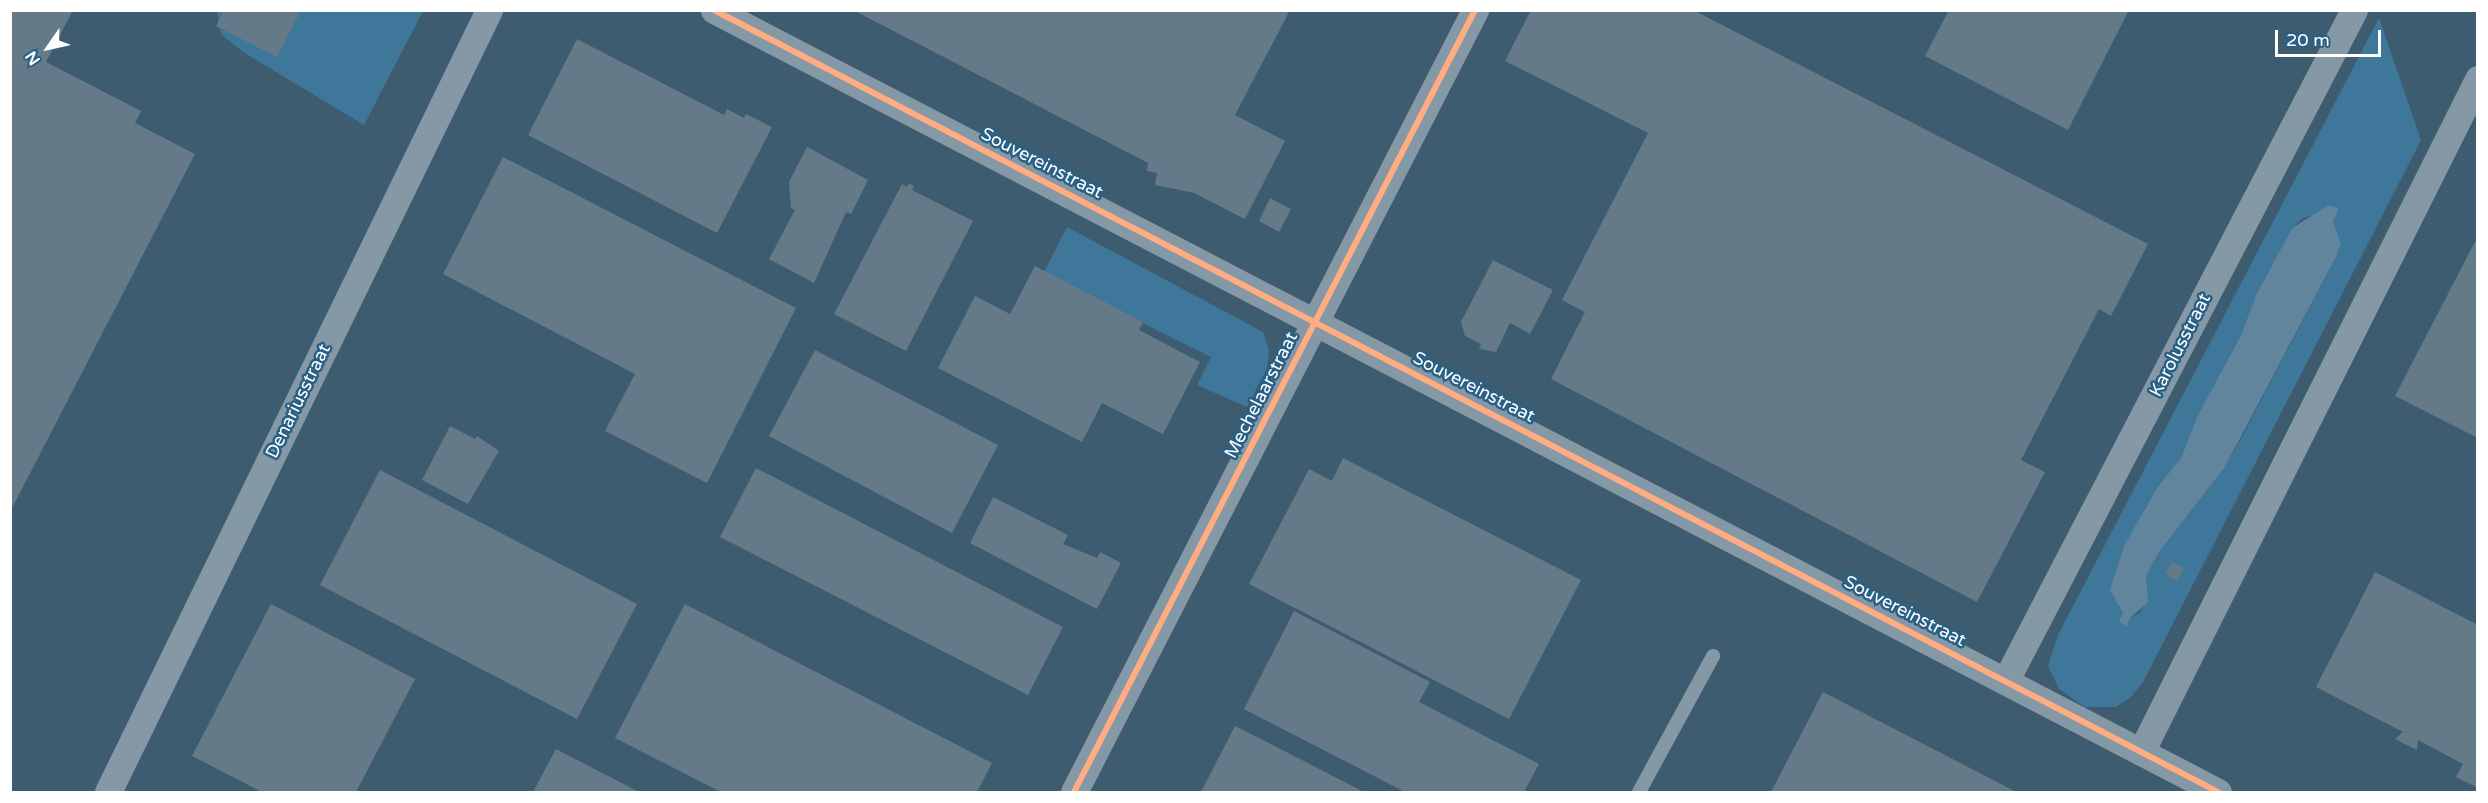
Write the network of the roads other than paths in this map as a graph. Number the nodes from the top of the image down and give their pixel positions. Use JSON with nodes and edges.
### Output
{"nodes":[{"id":1,"x":489,"y":10,"type":"edge"},
{"id":2,"x":714,"y":10,"type":"edge"},
{"id":3,"x":1475,"y":10,"type":"edge"},
{"id":4,"x":2354,"y":10,"type":"edge"},
{"id":5,"x":2478,"y":79,"type":"edge"},
{"id":6,"x":1316,"y":322,"type":"junction"},
{"id":7,"x":1713,"y":656,"type":"dead end"},
{"id":8,"x":2006,"y":680,"type":"junction"},
{"id":9,"x":2141,"y":752,"type":"junction"},
{"id":10,"x":108,"y":792,"type":"edge"},
{"id":11,"x":1074,"y":792,"type":"edge"},
{"id":12,"x":1639,"y":792,"type":"edge"},
{"id":13,"x":2218,"y":792,"type":"edge"}],
"edges":[{"from":1,"to":10,"type":"street","name":"Denariusstraat"},
{"from":2,"to":6,"type":"street","name":"Souvereinstraat"},
{"from":3,"to":6,"type":"street","name":"Mechelaarstraat"},
{"from":4,"to":8,"type":"street","name":"Karolusstraat"},
{"from":5,"to":9,"type":"street"},
{"from":6,"to":8,"type":"street","name":"Souvereinstraat"},
{"from":6,"to":11,"type":"street","name":"Mechelaarstraat"},
{"from":7,"to":12,"type":"lane"},
{"from":8,"to":9,"type":"street","name":"Souvereinstraat"},
{"from":9,"to":13,"type":"street","name":"Souvereinstraat"}]}
